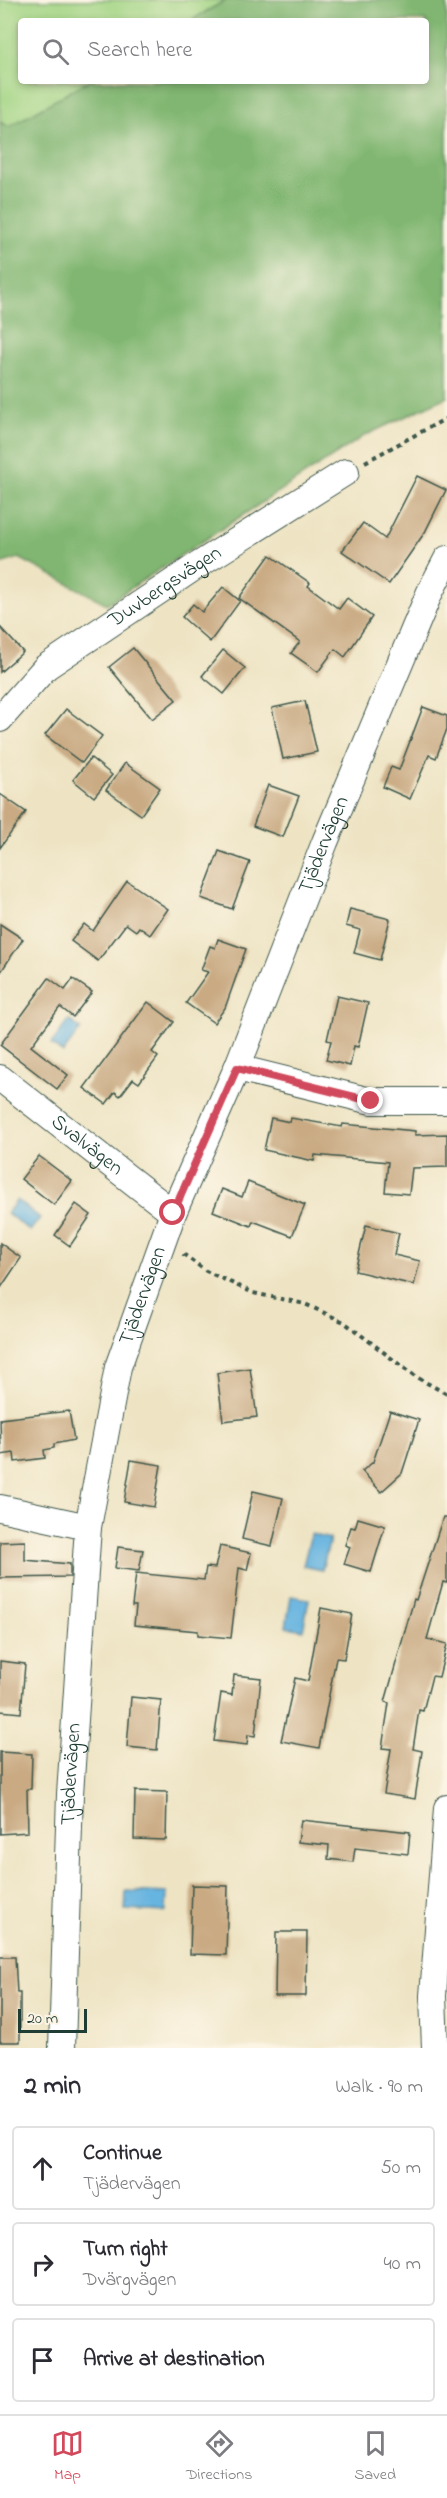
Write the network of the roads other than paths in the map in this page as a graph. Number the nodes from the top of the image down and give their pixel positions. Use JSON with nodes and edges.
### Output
{"nodes":[{"id":1,"x":346,"y":472,"type":"road end"},
{"id":2,"x":447,"y":559,"type":"edge"},
{"id":3,"x":0,"y":719,"type":"edge"},
{"id":4,"x":237,"y":1068,"type":"junction"},
{"id":5,"x":0,"y":1078,"type":"edge"},
{"id":6,"x":447,"y":1101,"type":"edge"},
{"id":7,"x":173,"y":1213,"type":"junction"},
{"id":8,"x":0,"y":1508,"type":"edge"},
{"id":9,"x":88,"y":1527,"type":"junction"},
{"id":10,"x":447,"y":1808,"type":"edge"},
{"id":11,"x":62,"y":2048,"type":"edge"},
{"id":12,"x":435,"y":2048,"type":"edge"}],
"edges":[{"from":1,"to":3,"type":"street","name":"Duvbergsvägen"},
{"from":2,"to":4,"type":"street","name":"Tjädervägen"},
{"from":4,"to":6,"type":"street"},
{"from":4,"to":7,"type":"street","name":"Tjädervägen"},
{"from":5,"to":7,"type":"street","name":"Svalvägen"},
{"from":7,"to":9,"type":"street","name":"Tjädervägen"},
{"from":8,"to":9,"type":"street"},
{"from":9,"to":11,"type":"street","name":"Tjädervägen"},
{"from":10,"to":12,"type":"street"}]}
